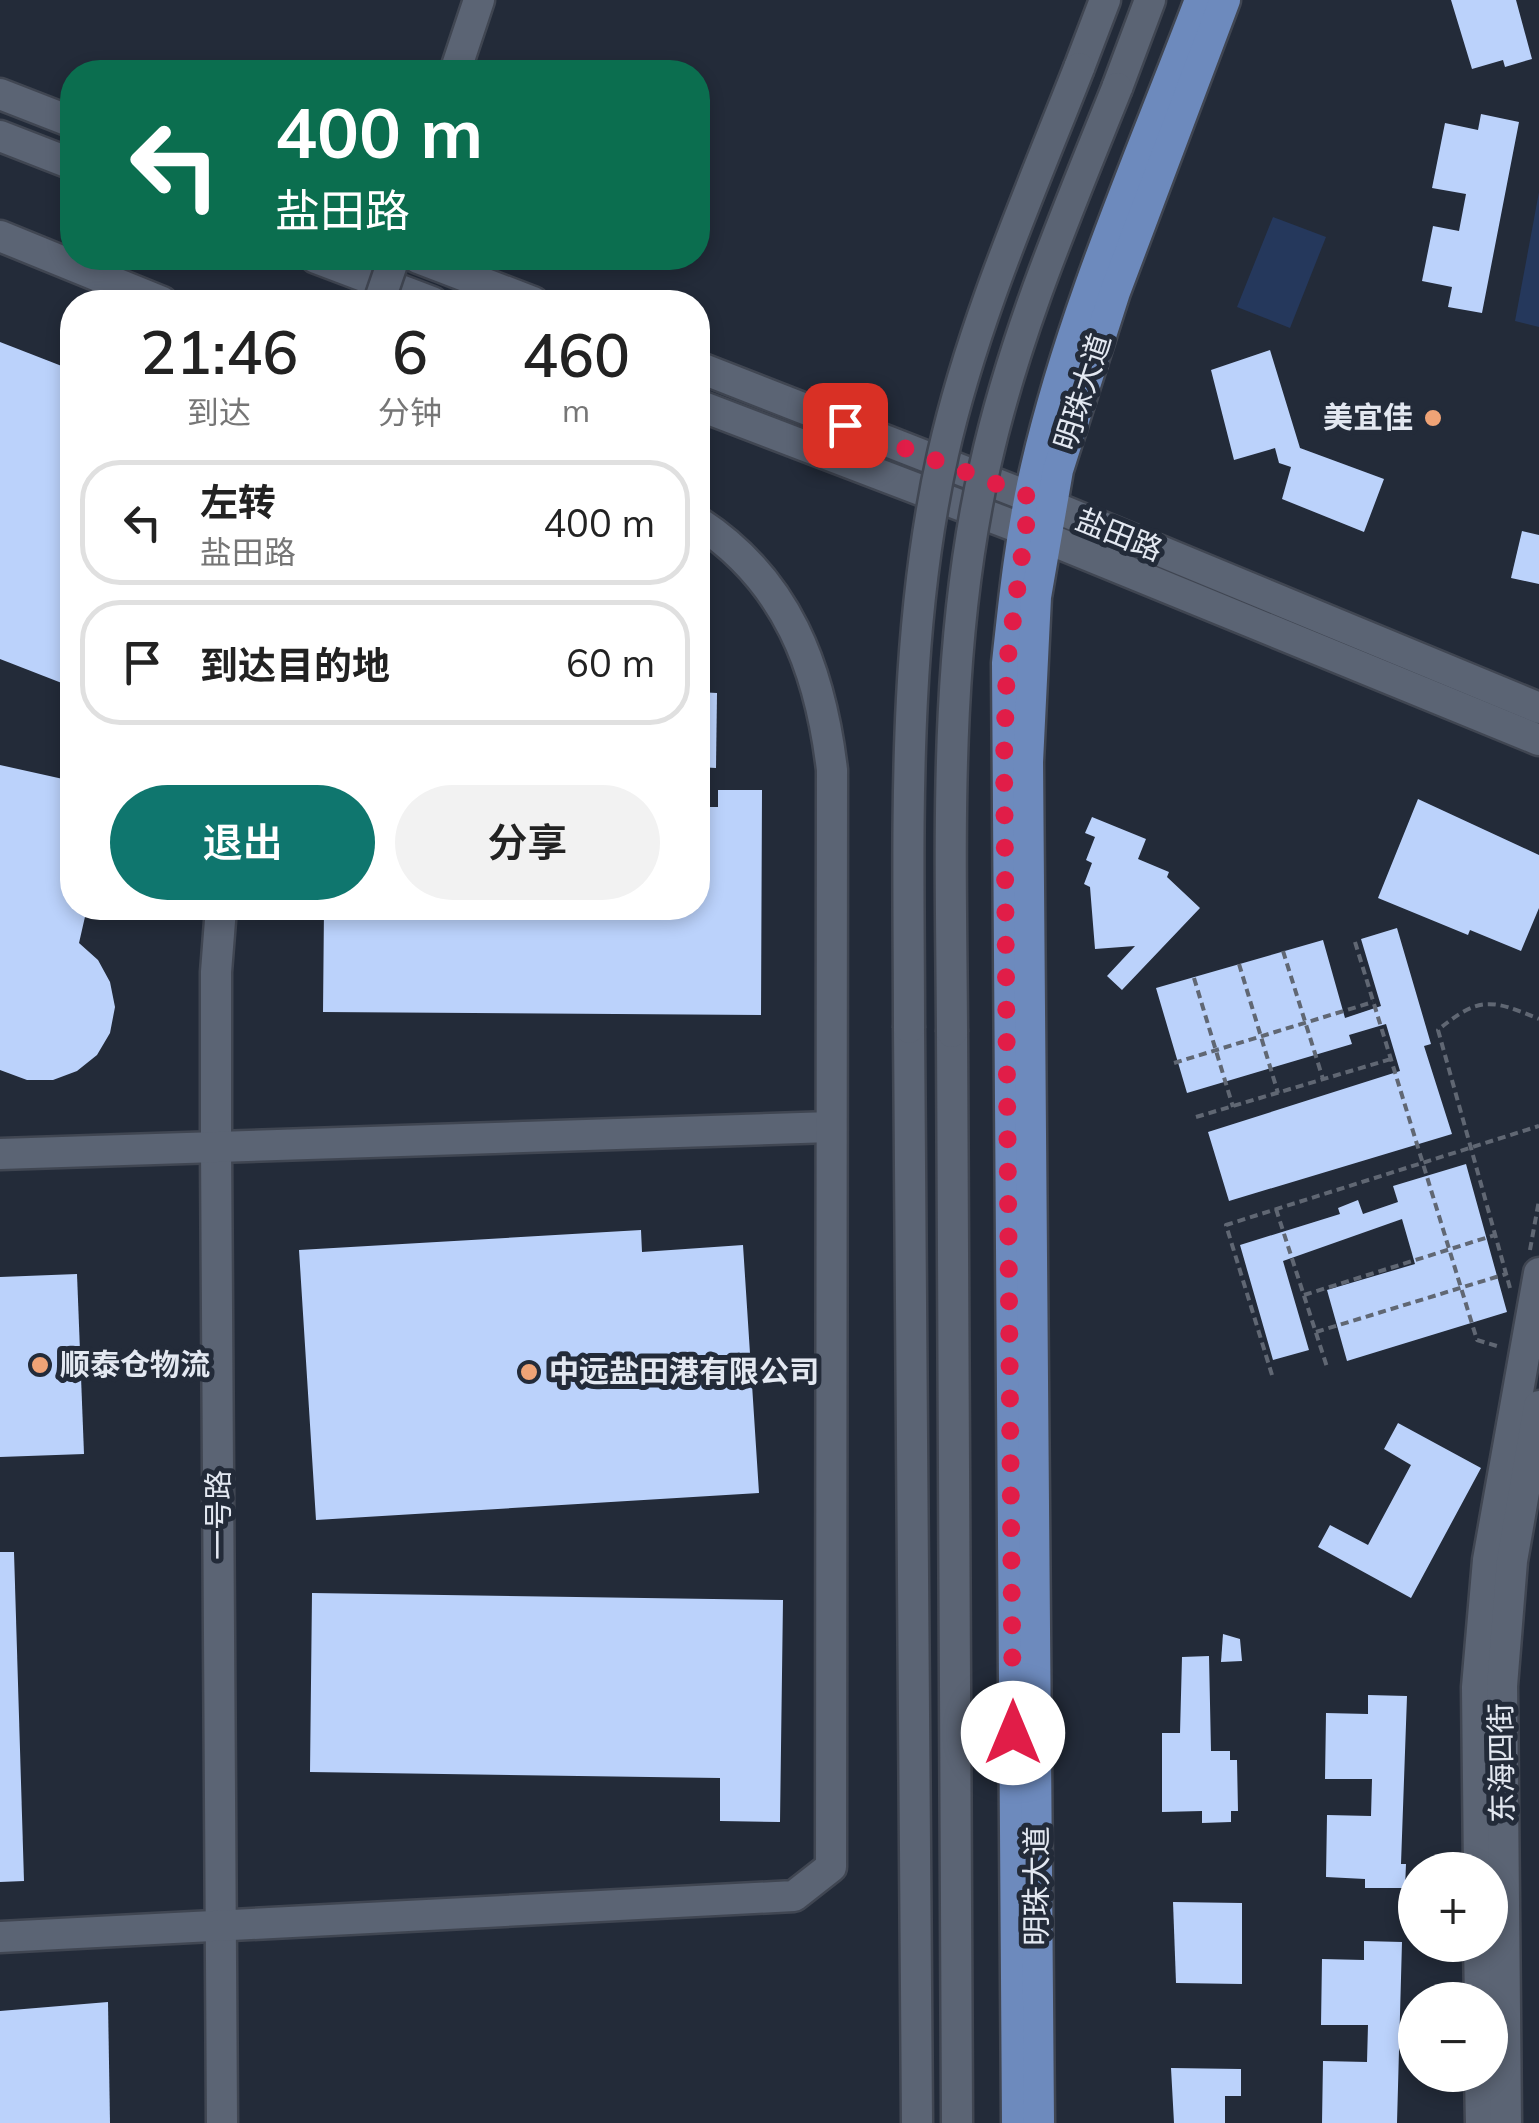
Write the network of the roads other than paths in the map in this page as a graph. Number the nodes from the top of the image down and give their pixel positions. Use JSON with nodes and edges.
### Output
{"nodes":[{"id":1,"x":479,"y":0,"type":"edge"},
{"id":2,"x":1105,"y":0,"type":"edge"},
{"id":3,"x":1150,"y":0,"type":"edge"},
{"id":4,"x":1200,"y":0,"type":"edge"},
{"id":5,"x":1226,"y":0,"type":"edge"},
{"id":6,"x":459,"y":60,"type":"edge"},
{"id":7,"x":0,"y":94,"type":"edge"},
{"id":8,"x":60,"y":117,"type":"edge"},
{"id":9,"x":0,"y":136,"type":"edge"},
{"id":10,"x":60,"y":159,"type":"edge"},
{"id":11,"x":0,"y":236,"type":"edge"},
{"id":12,"x":60,"y":260,"type":"edge"},
{"id":13,"x":83,"y":270,"type":"edge"},
{"id":14,"x":348,"y":270,"type":"edge"},
{"id":15,"x":449,"y":270,"type":"edge"},
{"id":16,"x":133,"y":290,"type":"edge"},
{"id":17,"x":400,"y":290,"type":"edge"},
{"id":18,"x":502,"y":290,"type":"edge"},
{"id":19,"x":710,"y":372,"type":"edge"},
{"id":20,"x":710,"y":409,"type":"edge"},
{"id":21,"x":1040,"y":502,"type":"junction"},
{"id":22,"x":710,"y":530,"type":"edge"},
{"id":23,"x":1034,"y":534,"type":"junction"},
{"id":24,"x":1539,"y":708,"type":"edge"},
{"id":25,"x":1539,"y":740,"type":"edge"},
{"id":26,"x":220,"y":920,"type":"edge"},
{"id":27,"x":831,"y":1127,"type":"junction"},
{"id":28,"x":216,"y":1146,"type":"junction"},
{"id":29,"x":0,"y":1154,"type":"edge"},
{"id":30,"x":1534,"y":1265,"type":"edge"},
{"id":31,"x":1539,"y":1406,"type":"edge"},
{"id":32,"x":1479,"y":1852,"type":"edge"},
{"id":33,"x":222,"y":1928,"type":"junction"},
{"id":34,"x":0,"y":1938,"type":"edge"},
{"id":35,"x":1480,"y":2092,"type":"edge"},
{"id":36,"x":222,"y":2123,"type":"edge"},
{"id":37,"x":918,"y":2123,"type":"edge"},
{"id":38,"x":957,"y":2123,"type":"edge"},
{"id":39,"x":1017,"y":2123,"type":"edge"},
{"id":40,"x":1040,"y":2123,"type":"edge"},
{"id":41,"x":1481,"y":2123,"type":"edge"},
{"id":42,"x":1506,"y":2123,"type":"edge"}],
"edges":[{"from":1,"to":6,"type":"street"},
{"from":2,"to":37,"type":"street","bridge":true},
{"from":3,"to":38,"type":"street","bridge":true},
{"from":4,"to":21,"type":"main road","name":"明珠大道"},
{"from":5,"to":21,"type":"main road","name":"明珠大道"},
{"from":7,"to":8,"type":"street"},
{"from":9,"to":10,"type":"street"},
{"from":11,"to":12,"type":"street"},
{"from":13,"to":16,"type":"street"},
{"from":14,"to":17,"type":"street"},
{"from":15,"to":18,"type":"street"},
{"from":19,"to":21,"type":"street","name":"盐田路"},
{"from":20,"to":23,"type":"street","name":"盐田路"},
{"from":21,"to":23,"type":"main road","name":"明珠大道"},
{"from":21,"to":24,"type":"street","name":"盐田路"},
{"from":22,"to":27,"type":"street"},
{"from":23,"to":25,"type":"street","name":"盐田路"},
{"from":23,"to":39,"type":"main road","name":"明珠大道"},
{"from":23,"to":40,"type":"main road","name":"明珠大道"},
{"from":26,"to":28,"type":"street","name":"一号路"},
{"from":27,"to":28,"type":"street"},
{"from":27,"to":33,"type":"street"},
{"from":28,"to":29,"type":"street"},
{"from":28,"to":33,"type":"street","name":"一号路"},
{"from":30,"to":32,"type":"street","name":"东海四街"},
{"from":31,"to":42,"type":"street","name":"东海四街"},
{"from":33,"to":34,"type":"street"},
{"from":33,"to":36,"type":"street","name":"一号路"},
{"from":35,"to":41,"type":"street"}]}
